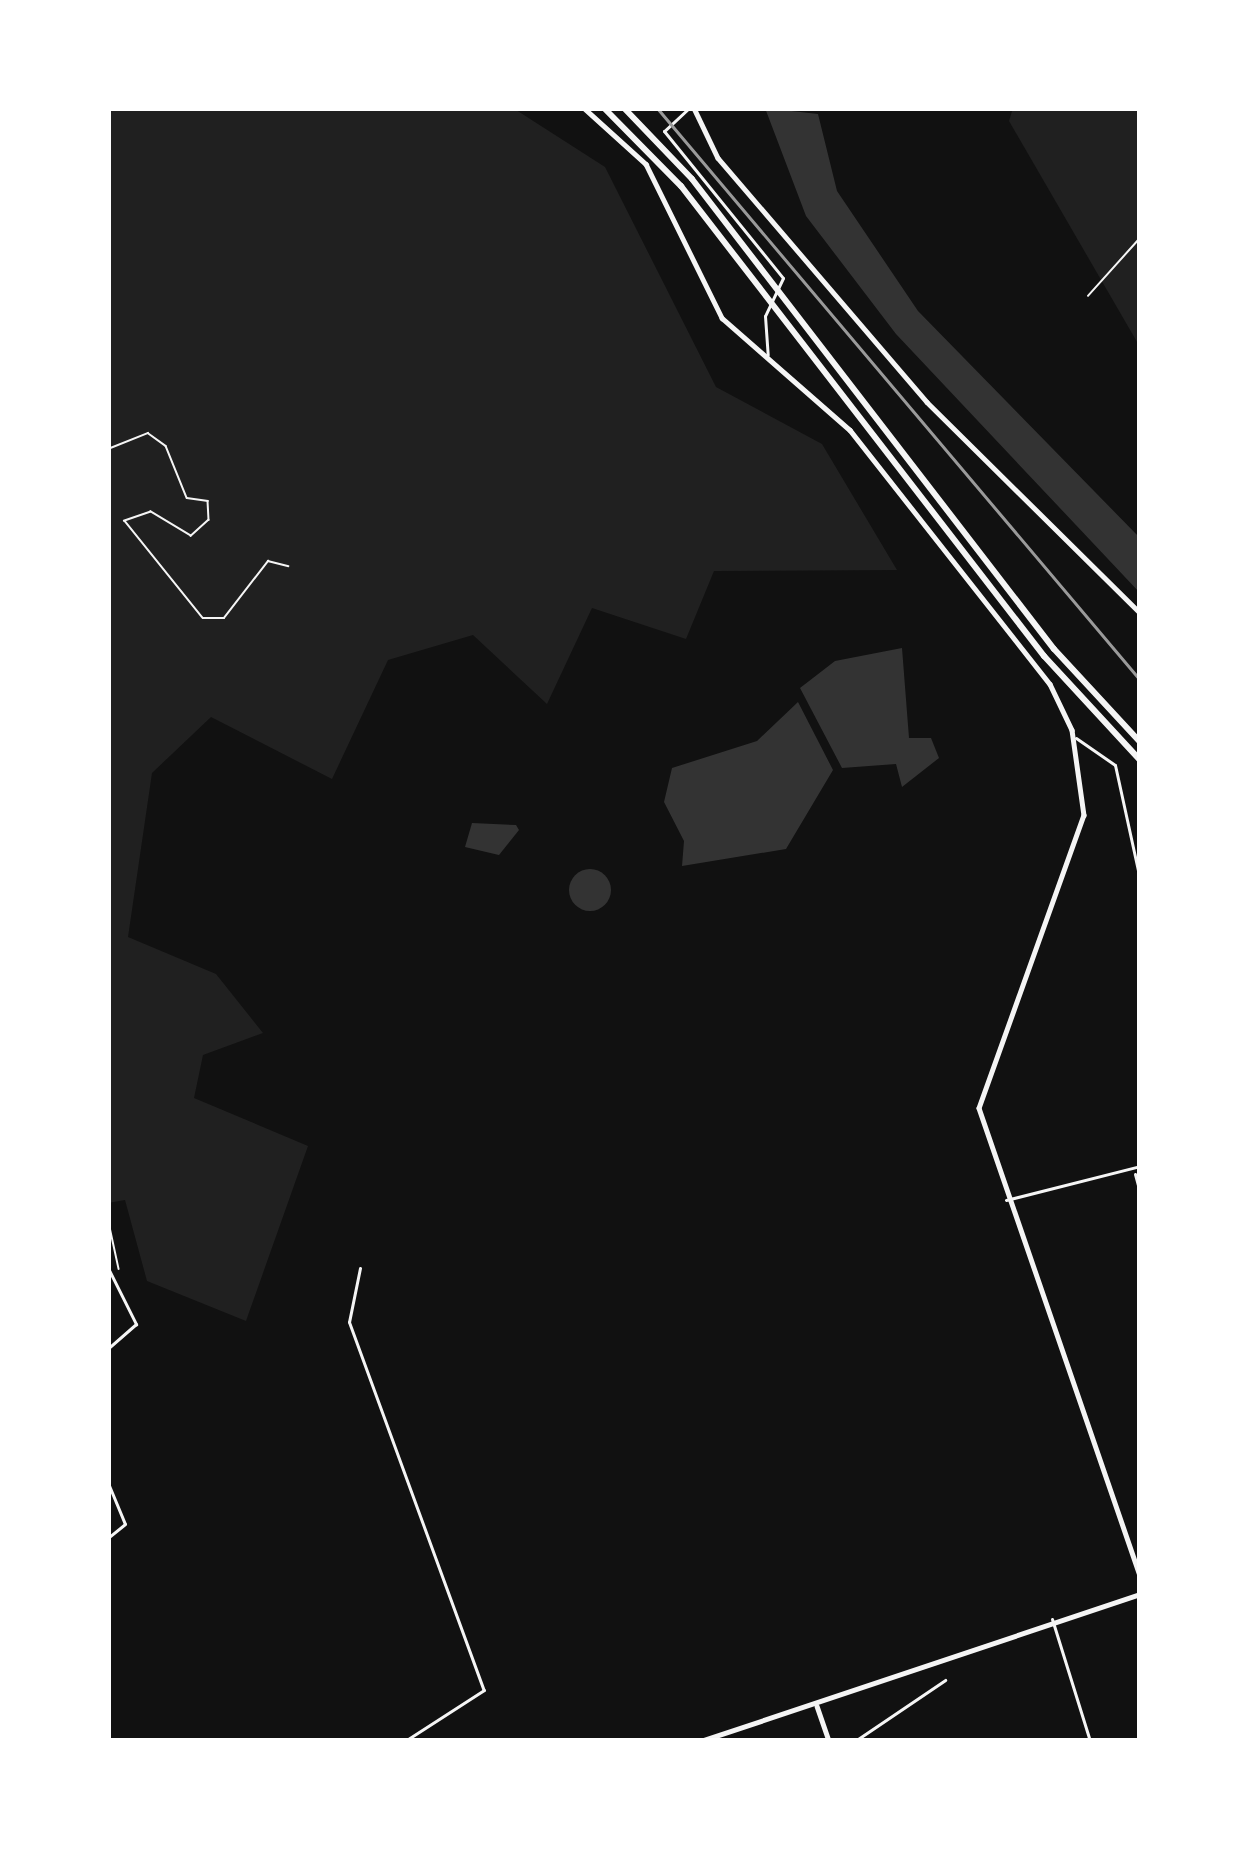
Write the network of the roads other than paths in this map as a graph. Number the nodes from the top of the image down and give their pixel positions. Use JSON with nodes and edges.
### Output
{"nodes":[{"id":1,"x":584,"y":108,"type":"edge"},
{"id":2,"x":604,"y":108,"type":"edge"},
{"id":3,"x":624,"y":108,"type":"edge"},
{"id":4,"x":691,"y":108,"type":"edge"},
{"id":5,"x":769,"y":361,"type":"junction"},
{"id":6,"x":1140,"y":614,"type":"edge"},
{"id":7,"x":1074,"y":737,"type":"junction"},
{"id":8,"x":1140,"y":742,"type":"edge"},
{"id":9,"x":1140,"y":760,"type":"edge"},
{"id":10,"x":1140,"y":880,"type":"edge"},
{"id":11,"x":1140,"y":995,"type":"edge"},
{"id":12,"x":1140,"y":1136,"type":"edge"},
{"id":13,"x":1140,"y":1166,"type":"edge"},
{"id":14,"x":1134,"y":1173,"type":"junction"},
{"id":15,"x":1140,"y":1193,"type":"edge"},
{"id":16,"x":1006,"y":1199,"type":"junction"},
{"id":17,"x":360,"y":1268,"type":"dead end"},
{"id":18,"x":108,"y":1270,"type":"edge"},
{"id":19,"x":111,"y":1278,"type":"edge"},
{"id":20,"x":108,"y":1348,"type":"edge"},
{"id":21,"x":108,"y":1483,"type":"edge"},
{"id":22,"x":108,"y":1538,"type":"edge"},
{"id":23,"x":1140,"y":1576,"type":"edge"},
{"id":24,"x":1140,"y":1594,"type":"edge"},
{"id":25,"x":1053,"y":1622,"type":"junction"},
{"id":26,"x":946,"y":1681,"type":"dead end"},
{"id":27,"x":817,"y":1706,"type":"junction"},
{"id":28,"x":405,"y":1741,"type":"edge"},
{"id":29,"x":701,"y":1741,"type":"edge"},
{"id":30,"x":830,"y":1741,"type":"edge"},
{"id":31,"x":855,"y":1741,"type":"edge"},
{"id":32,"x":1090,"y":1741,"type":"edge"}],
"edges":[{"from":1,"to":5,"type":"main road"},
{"from":2,"to":9,"type":"highway"},
{"from":3,"to":8,"type":"highway"},
{"from":4,"to":5,"type":"street"},
{"from":4,"to":6,"type":"main road"},
{"from":5,"to":7,"type":"main road"},
{"from":7,"to":10,"type":"street"},
{"from":7,"to":16,"type":"main road"},
{"from":11,"to":12,"type":"street"},
{"from":13,"to":14,"type":"street"},
{"from":14,"to":15,"type":"street"},
{"from":14,"to":16,"type":"street"},
{"from":16,"to":23,"type":"main road"},
{"from":17,"to":28,"type":"street"},
{"from":18,"to":19,"type":"street"},
{"from":19,"to":20,"type":"street"},
{"from":21,"to":22,"type":"street"},
{"from":24,"to":25,"type":"main road"},
{"from":25,"to":27,"type":"main road"},
{"from":25,"to":32,"type":"street"},
{"from":26,"to":31,"type":"street"},
{"from":27,"to":29,"type":"main road"},
{"from":27,"to":30,"type":"main road"}]}
